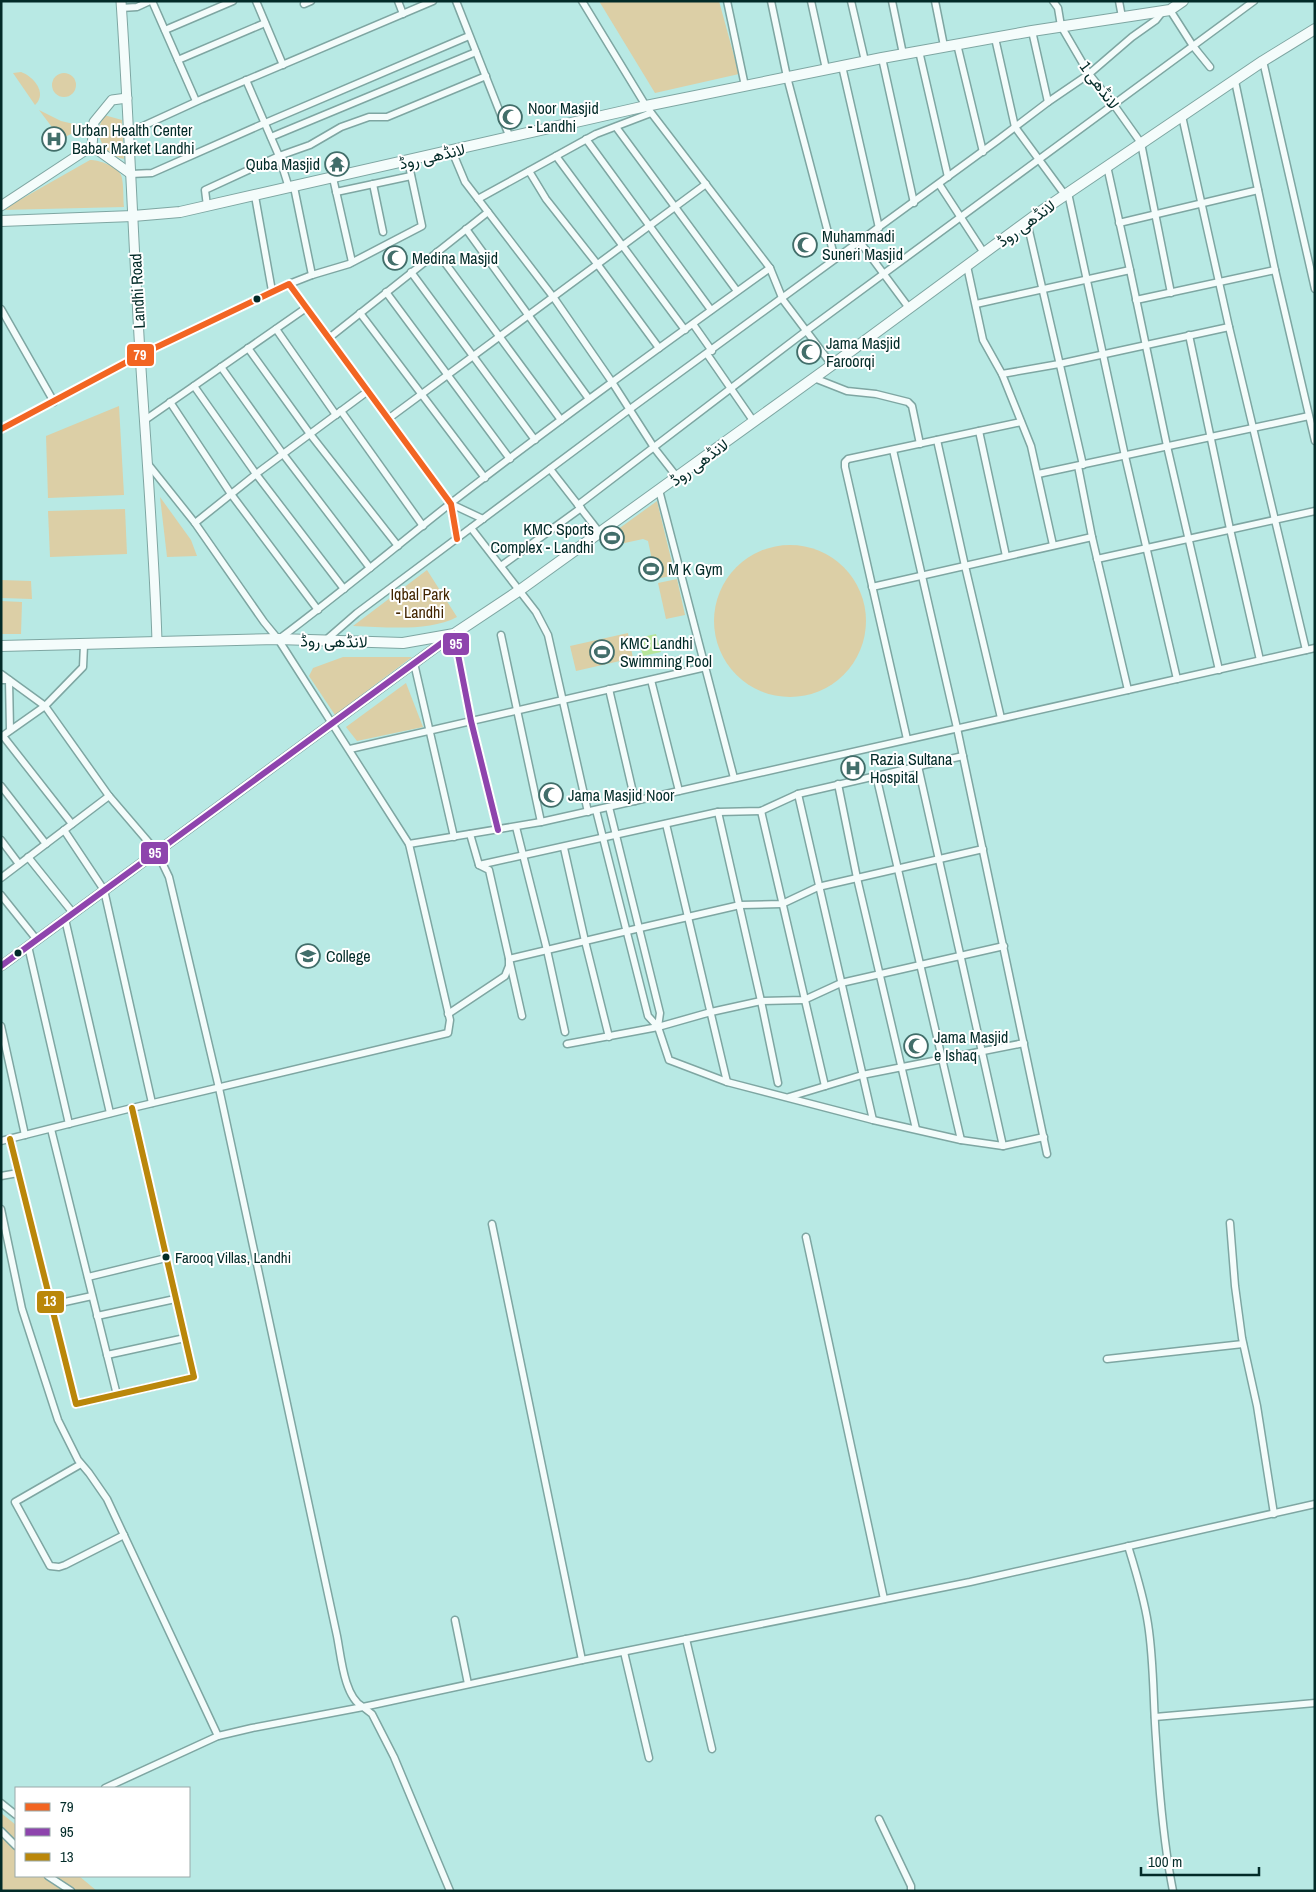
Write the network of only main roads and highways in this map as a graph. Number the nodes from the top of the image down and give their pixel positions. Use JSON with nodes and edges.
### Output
{"nodes":[{"id":1,"x":1183,"y":1,"type":"edge"},
{"id":2,"x":1315,"y":29,"type":"edge"},
{"id":3,"x":1,"y":221,"type":"edge"},
{"id":4,"x":1,"y":646,"type":"edge"}],
"edges":[{"from":1,"to":3,"type":"main road","name":"لانڈھی روڈ"},
{"from":2,"to":4,"type":"main road","name":"لانڈھی روڈ"}]}
